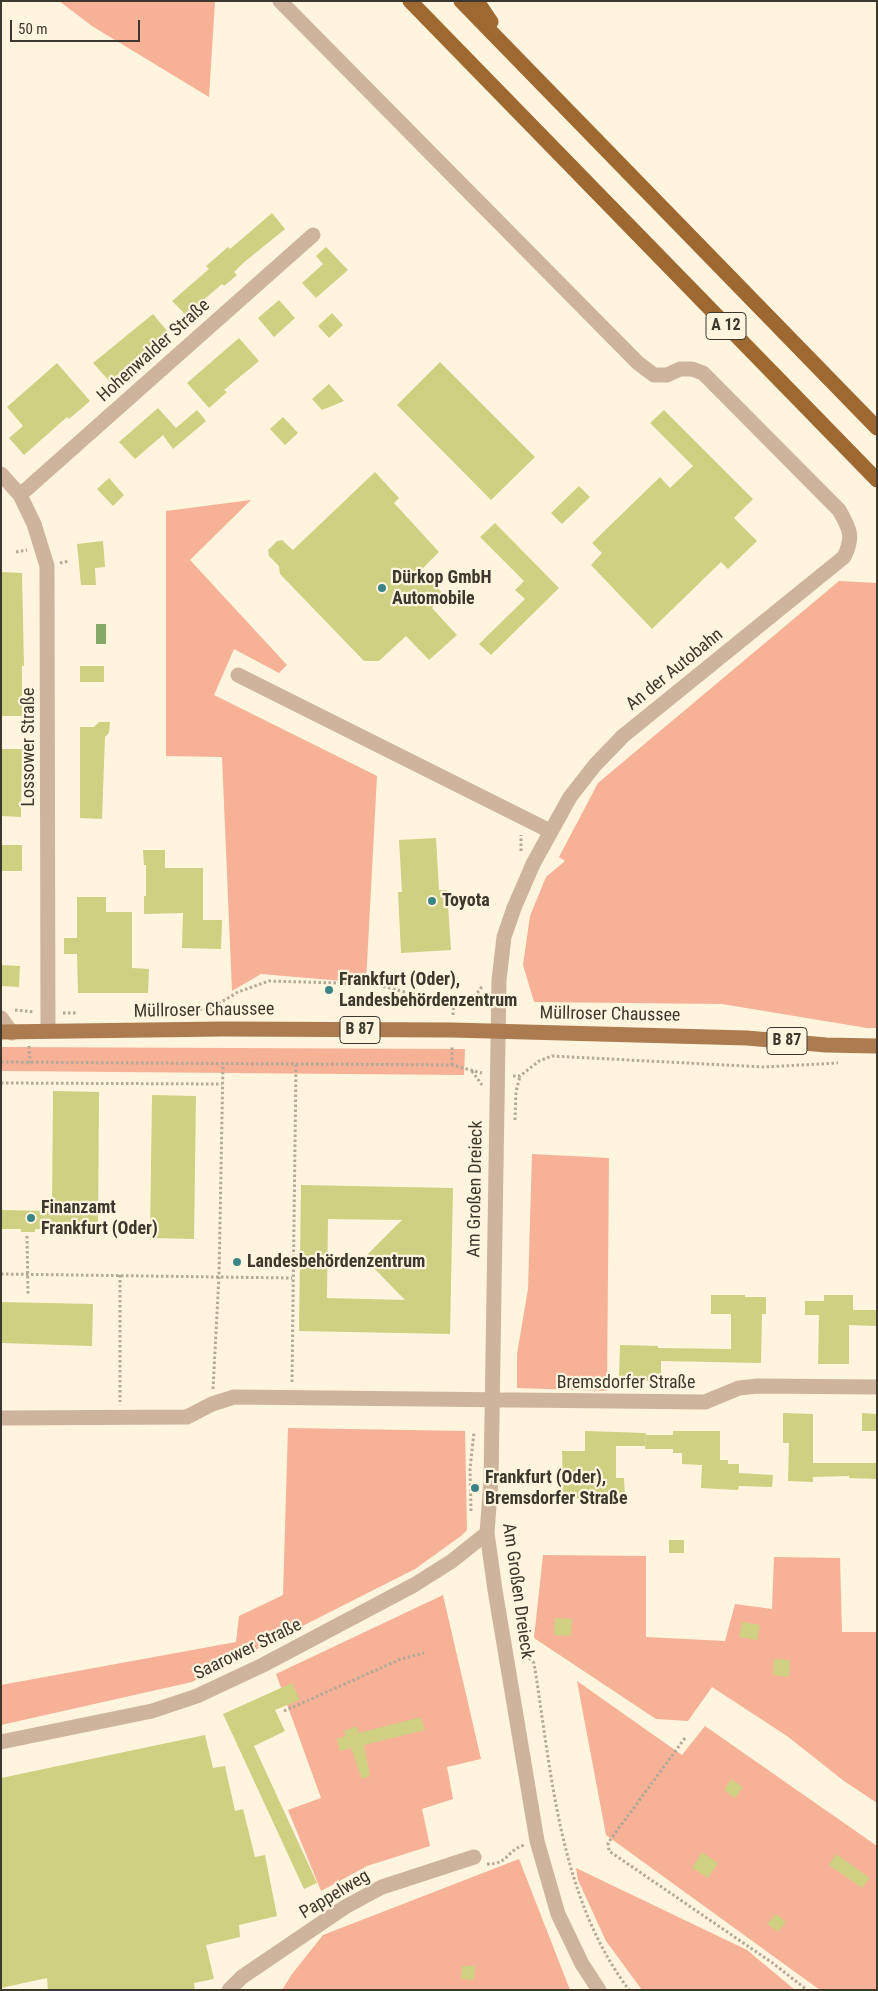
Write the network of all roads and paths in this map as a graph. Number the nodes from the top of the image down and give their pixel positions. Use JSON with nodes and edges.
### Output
{"nodes":[{"id":1,"x":280,"y":1,"type":"edge"},
{"id":2,"x":410,"y":1,"type":"edge"},
{"id":3,"x":461,"y":1,"type":"edge"},
{"id":4,"x":477,"y":1,"type":"edge"},
{"id":5,"x":516,"y":58,"type":"junction"},
{"id":6,"x":313,"y":235,"type":"dead end"},
{"id":7,"x":877,"y":428,"type":"edge"},
{"id":8,"x":1,"y":474,"type":"edge"},
{"id":9,"x":877,"y":480,"type":"edge"},
{"id":10,"x":20,"y":495,"type":"junction"},
{"id":11,"x":238,"y":675,"type":"dead end"},
{"id":12,"x":550,"y":830,"type":"junction"},
{"id":13,"x":454,"y":1000,"type":"dead end"},
{"id":14,"x":48,"y":1013,"type":"junction"},
{"id":15,"x":85,"y":1013,"type":"dead end"},
{"id":16,"x":177,"y":1013,"type":"dead end"},
{"id":17,"x":6,"y":1014,"type":"edge"},
{"id":18,"x":498,"y":1031,"type":"junction"},
{"id":19,"x":48,"y":1032,"type":"junction"},
{"id":20,"x":6,"y":1033,"type":"edge"},
{"id":21,"x":877,"y":1046,"type":"edge"},
{"id":22,"x":1,"y":1062,"type":"edge"},
{"id":23,"x":223,"y":1063,"type":"junction"},
{"id":24,"x":842,"y":1063,"type":"dead end"},
{"id":25,"x":296,"y":1064,"type":"junction"},
{"id":26,"x":497,"y":1075,"type":"junction"},
{"id":27,"x":1,"y":1082,"type":"edge"},
{"id":28,"x":222,"y":1084,"type":"junction"},
{"id":29,"x":27,"y":1236,"type":"dead end"},
{"id":30,"x":1,"y":1274,"type":"edge"},
{"id":31,"x":28,"y":1275,"type":"junction"},
{"id":32,"x":120,"y":1275,"type":"junction"},
{"id":33,"x":219,"y":1276,"type":"junction"},
{"id":34,"x":292,"y":1278,"type":"junction"},
{"id":35,"x":28,"y":1294,"type":"dead end"},
{"id":36,"x":877,"y":1387,"type":"edge"},
{"id":37,"x":292,"y":1398,"type":"junction"},
{"id":38,"x":492,"y":1400,"type":"junction"},
{"id":39,"x":212,"y":1404,"type":"junction"},
{"id":40,"x":120,"y":1417,"type":"junction"},
{"id":41,"x":1,"y":1418,"type":"edge"},
{"id":42,"x":474,"y":1430,"type":"dead end"},
{"id":43,"x":471,"y":1513,"type":"dead end"},
{"id":44,"x":487,"y":1533,"type":"junction"},
{"id":45,"x":520,"y":1650,"type":"dead end"},
{"id":46,"x":424,"y":1653,"type":"dead end"},
{"id":47,"x":284,"y":1711,"type":"dead end"},
{"id":48,"x":685,"y":1738,"type":"dead end"},
{"id":49,"x":1,"y":1742,"type":"edge"},
{"id":50,"x":537,"y":1841,"type":"junction"},
{"id":51,"x":474,"y":1857,"type":"joint"},
{"id":52,"x":229,"y":1990,"type":"edge"},
{"id":53,"x":599,"y":1990,"type":"edge"},
{"id":54,"x":629,"y":1990,"type":"edge"},
{"id":55,"x":807,"y":1990,"type":"edge"}],
"edges":[{"from":1,"to":12,"type":"street","name":"An der Autobahn"},
{"from":2,"to":9,"type":"highway","number":"A 12"},
{"from":3,"to":5,"type":"highway","number":"A 12"},
{"from":4,"to":5,"type":"highway"},
{"from":5,"to":7,"type":"highway","number":"A 12"},
{"from":6,"to":10,"type":"street","name":"Hohenwalder Straße"},
{"from":8,"to":10,"type":"street","name":"Lossower Straße"},
{"from":10,"to":14,"type":"street","name":"Lossower Straße"},
{"from":11,"to":12,"type":"street"},
{"from":12,"to":18,"type":"street","name":"An der Autobahn"},
{"from":13,"to":16,"type":"path"},
{"from":14,"to":15,"type":"path"},
{"from":14,"to":17,"type":"path"},
{"from":14,"to":19,"type":"street","name":"Lossower Straße"},
{"from":17,"to":20,"type":"street","name":"Müllroser Chaussee"},
{"from":18,"to":19,"type":"main road","name":"Müllroser Chaussee","number":"B 87"},
{"from":18,"to":21,"type":"main road","name":"Müllroser Chaussee","number":"B 87"},
{"from":18,"to":26,"type":"street","name":"Am Großen Dreieck"},
{"from":19,"to":20,"type":"main road","name":"Müllroser Chaussee","number":"B 87"},
{"from":22,"to":23,"type":"path"},
{"from":23,"to":25,"type":"path"},
{"from":23,"to":28,"type":"path"},
{"from":24,"to":26,"type":"path"},
{"from":25,"to":26,"type":"path"},
{"from":25,"to":34,"type":"path"},
{"from":26,"to":38,"type":"street","name":"Am Großen Dreieck"},
{"from":27,"to":28,"type":"path"},
{"from":28,"to":33,"type":"path"},
{"from":29,"to":31,"type":"path"},
{"from":30,"to":31,"type":"path"},
{"from":31,"to":32,"type":"path"},
{"from":31,"to":35,"type":"path"},
{"from":32,"to":33,"type":"path"},
{"from":32,"to":40,"type":"path"},
{"from":33,"to":34,"type":"path"},
{"from":33,"to":39,"type":"path"},
{"from":34,"to":37,"type":"path"},
{"from":36,"to":38,"type":"street","name":"Bremsdorfer Straße"},
{"from":37,"to":38,"type":"street","name":"Bremsdorfer Straße"},
{"from":37,"to":39,"type":"street","name":"Bremsdorfer Straße"},
{"from":38,"to":44,"type":"street","name":"Am Großen Dreieck"},
{"from":39,"to":40,"type":"street","name":"Bremsdorfer Straße"},
{"from":40,"to":41,"type":"street","name":"Bremsdorfer Straße"},
{"from":42,"to":43,"type":"path"},
{"from":44,"to":49,"type":"street","name":"Saarower Straße"},
{"from":44,"to":50,"type":"street","name":"Am Großen Dreieck"},
{"from":45,"to":54,"type":"path"},
{"from":46,"to":47,"type":"path"},
{"from":48,"to":55,"type":"path"},
{"from":50,"to":51,"type":"path"},
{"from":50,"to":53,"type":"street","name":"Am Großen Dreieck"},
{"from":51,"to":52,"type":"street","name":"Pappelweg"}]}
